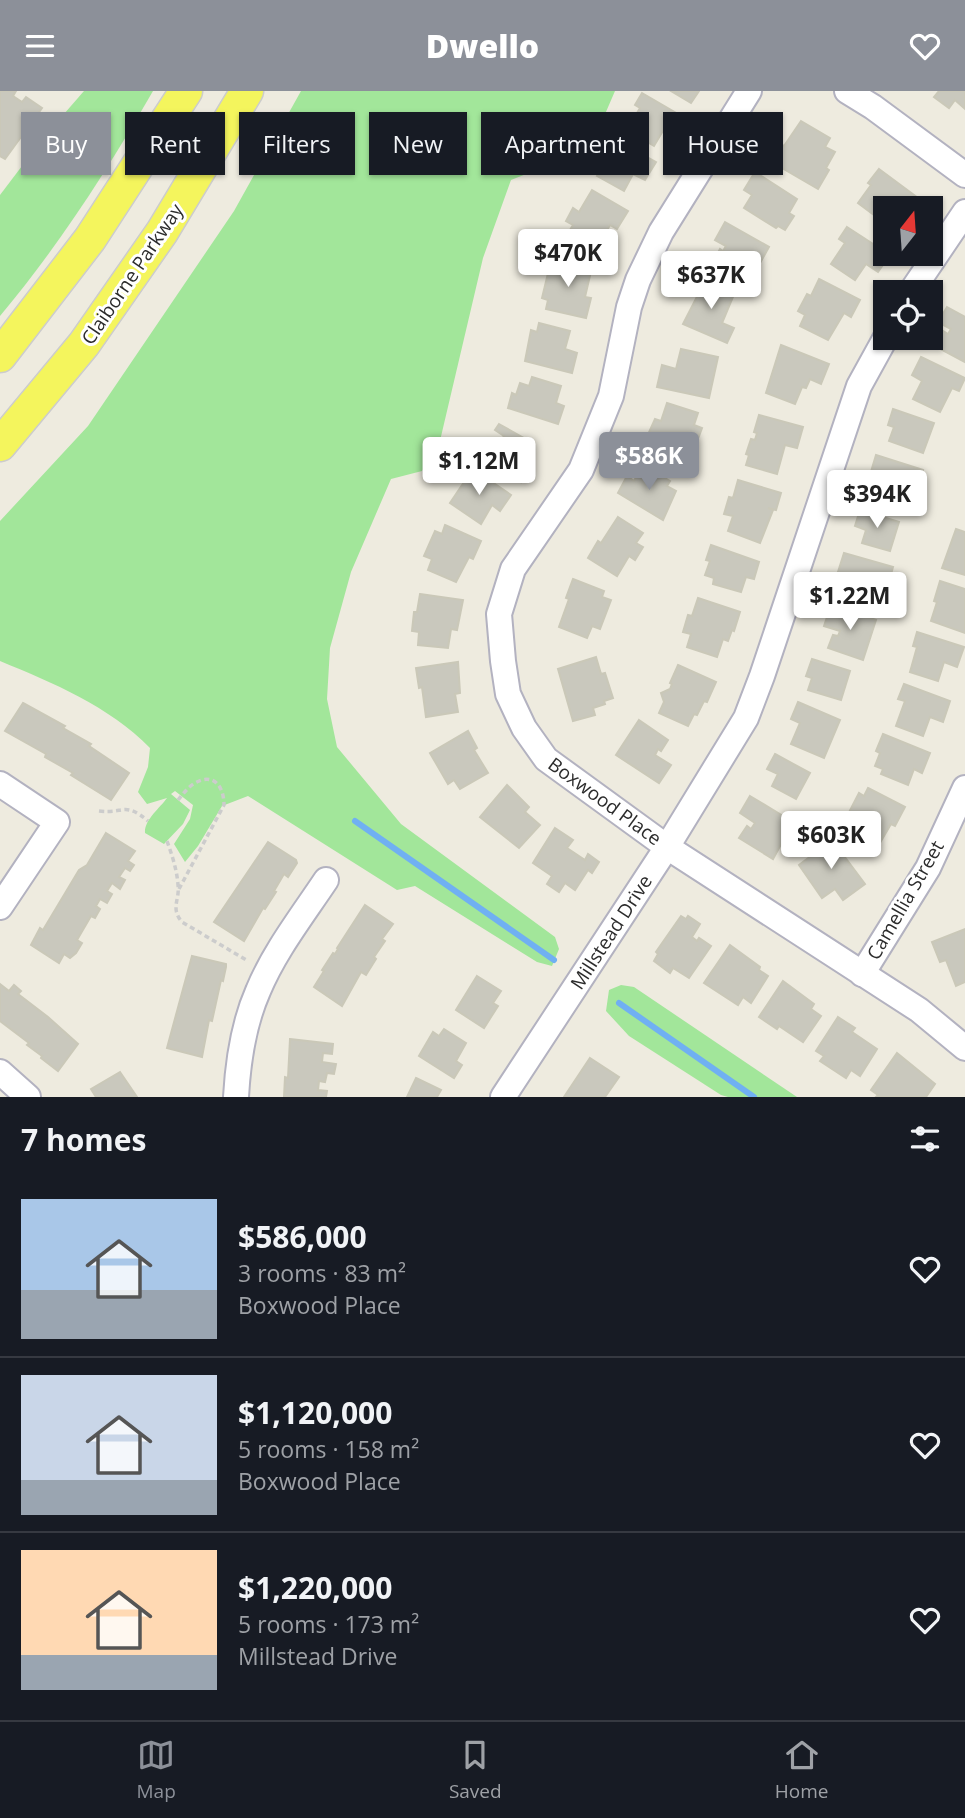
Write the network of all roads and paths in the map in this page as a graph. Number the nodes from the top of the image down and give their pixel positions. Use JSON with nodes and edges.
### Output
{"nodes":[{"id":1,"x":186,"y":91,"type":"edge"},
{"id":2,"x":247,"y":91,"type":"edge"},
{"id":3,"x":749,"y":91,"type":"edge"},
{"id":4,"x":847,"y":91,"type":"edge"},
{"id":5,"x":965,"y":175,"type":"edge"},
{"id":6,"x":965,"y":212,"type":"edge"},
{"id":7,"x":919,"y":280,"type":"edge"},
{"id":8,"x":879,"y":350,"type":"edge"},
{"id":9,"x":0,"y":356,"type":"edge"},
{"id":10,"x":0,"y":445,"type":"edge"},
{"id":11,"x":0,"y":784,"type":"edge"},
{"id":12,"x":965,"y":788,"type":"edge"},
{"id":13,"x":178,"y":800,"type":"dead end"},
{"id":14,"x":99,"y":811,"type":"dead end"},
{"id":15,"x":148,"y":821,"type":"dead end"},
{"id":16,"x":167,"y":841,"type":"dead end"},
{"id":17,"x":667,"y":847,"type":"junction"},
{"id":18,"x":326,"y":880,"type":"dead end"},
{"id":19,"x":179,"y":889,"type":"junction"},
{"id":20,"x":0,"y":907,"type":"edge"},
{"id":21,"x":250,"y":963,"type":"dead end"},
{"id":22,"x":862,"y":974,"type":"junction"},
{"id":23,"x":965,"y":1048,"type":"edge"},
{"id":24,"x":0,"y":1072,"type":"edge"},
{"id":25,"x":28,"y":1097,"type":"edge"},
{"id":26,"x":236,"y":1097,"type":"edge"},
{"id":27,"x":503,"y":1097,"type":"edge"}],
"edges":[{"from":1,"to":9,"type":"main road"},
{"from":2,"to":10,"type":"main road","name":"Claiborne Parkway"},
{"from":3,"to":17,"type":"street","name":"Boxwood Place"},
{"from":4,"to":5,"type":"street"},
{"from":6,"to":7,"type":"street"},
{"from":8,"to":17,"type":"street","name":"Millstead Drive"},
{"from":11,"to":20,"type":"street"},
{"from":12,"to":22,"type":"street","name":"Camellia Street"},
{"from":13,"to":19,"type":"path"},
{"from":14,"to":15,"type":"path"},
{"from":16,"to":19,"type":"path"},
{"from":17,"to":22,"type":"street","name":"Boxwood Place"},
{"from":17,"to":27,"type":"street","name":"Millstead Drive"},
{"from":18,"to":26,"type":"street"},
{"from":19,"to":21,"type":"path"},
{"from":22,"to":23,"type":"street","name":"Boxwood Place"},
{"from":24,"to":25,"type":"street"}]}
